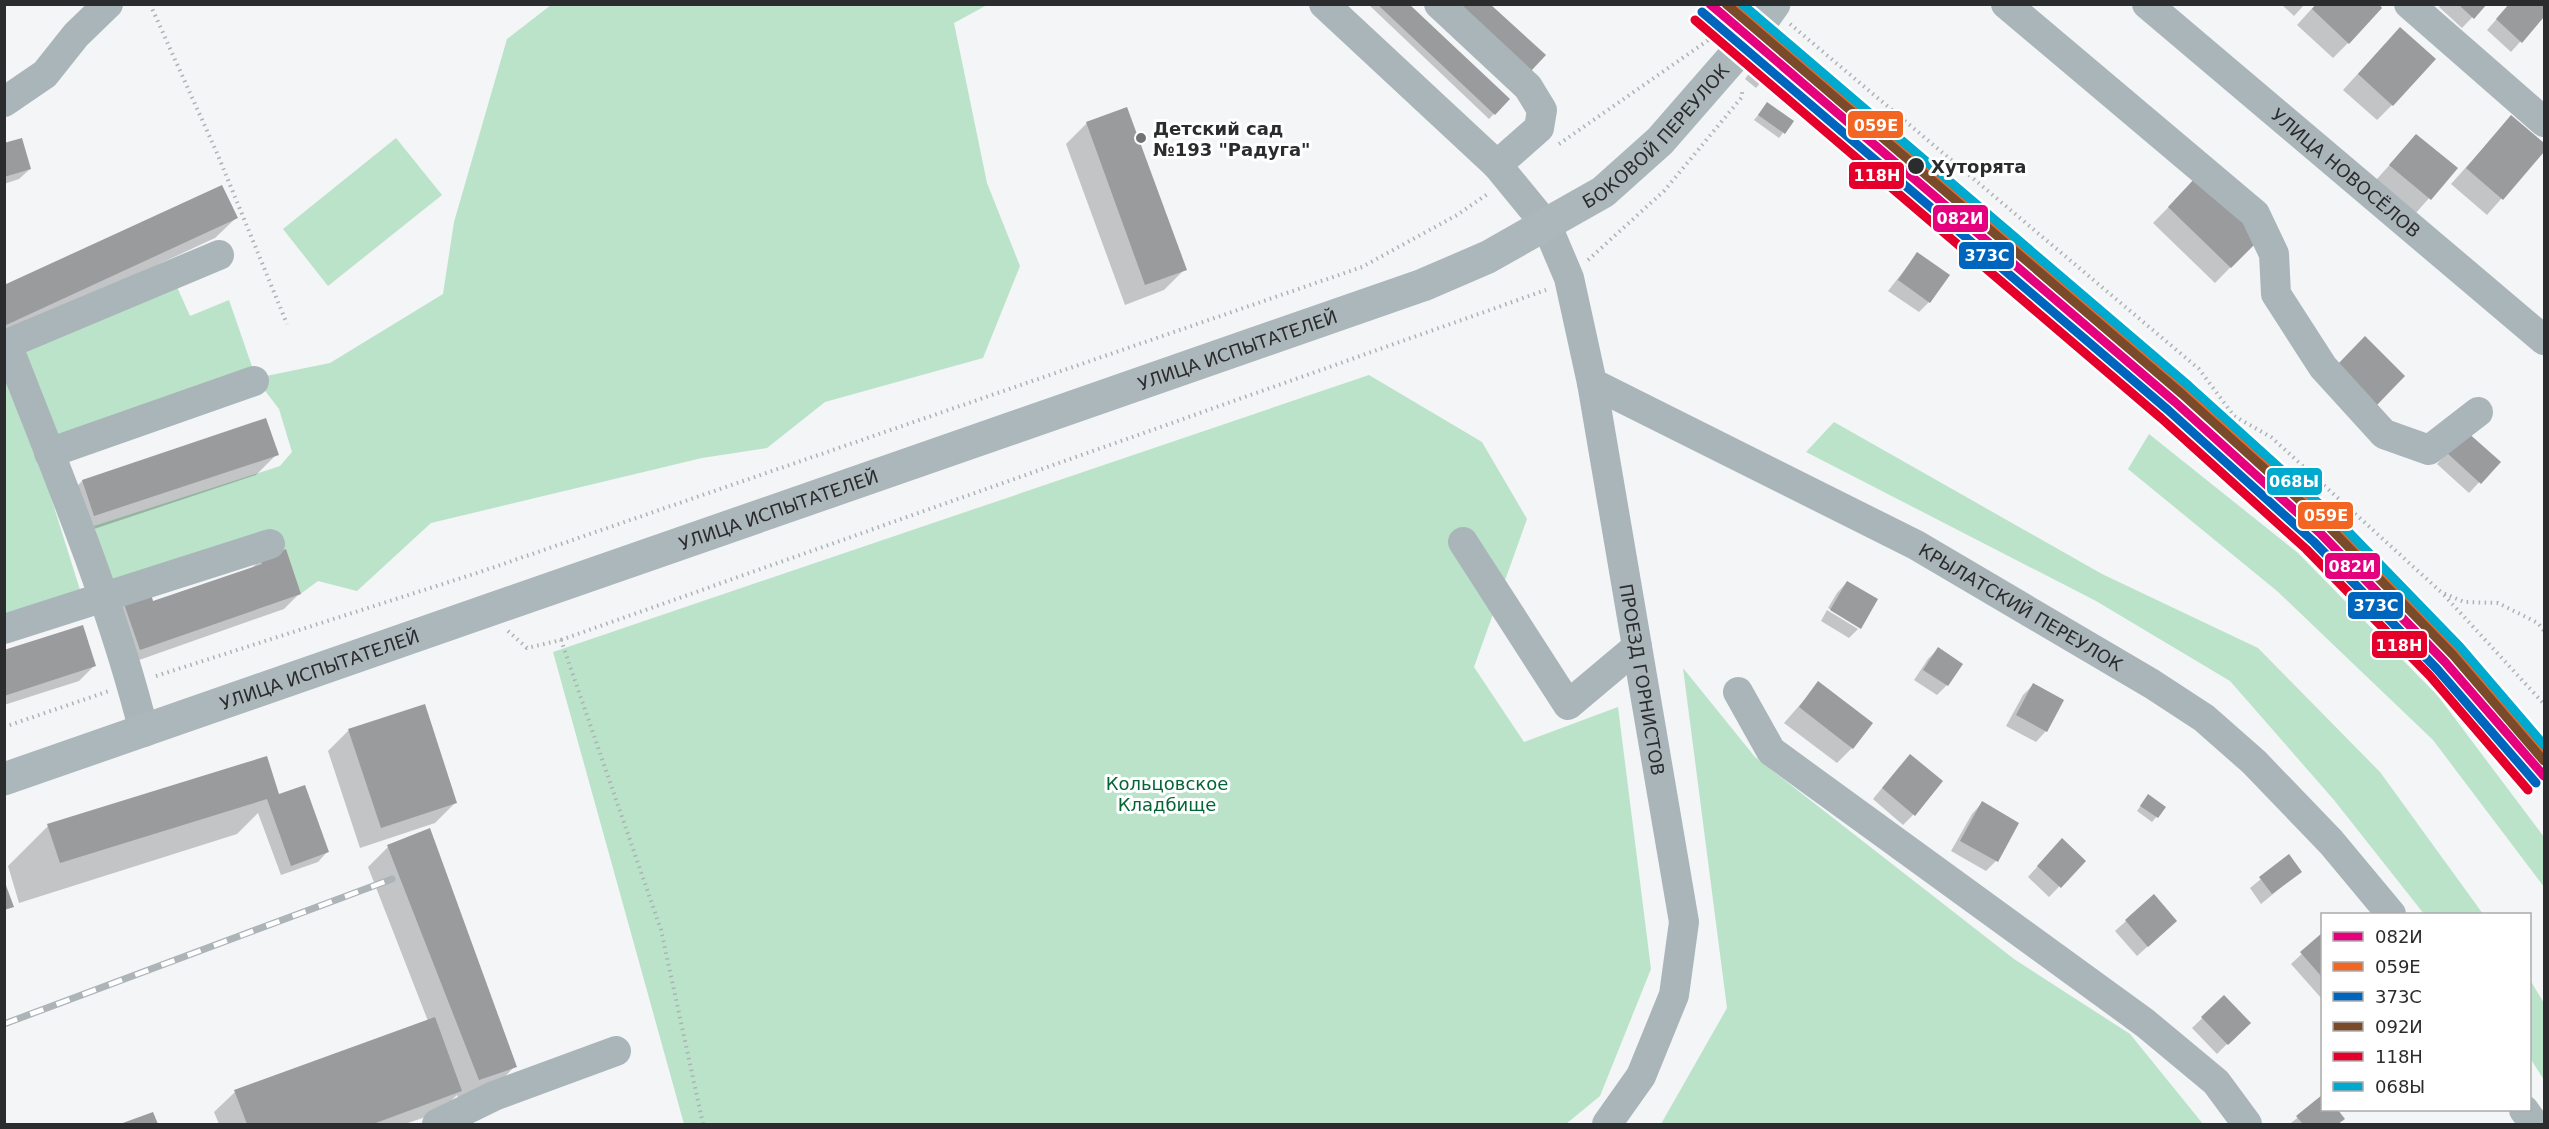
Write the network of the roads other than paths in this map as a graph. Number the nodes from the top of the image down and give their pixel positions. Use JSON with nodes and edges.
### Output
{"nodes":[{"id":1,"x":108,"y":4,"type":"edge"},
{"id":2,"x":1324,"y":4,"type":"edge"},
{"id":3,"x":1438,"y":4,"type":"edge"},
{"id":4,"x":2006,"y":4,"type":"edge"},
{"id":5,"x":2147,"y":4,"type":"edge"},
{"id":6,"x":2409,"y":4,"type":"edge"},
{"id":7,"x":1781,"y":14,"type":"edge"},
{"id":8,"x":4,"y":102,"type":"edge"},
{"id":9,"x":2544,"y":122,"type":"edge"},
{"id":10,"x":1503,"y":172,"type":"junction"},
{"id":11,"x":1547,"y":226,"type":"junction"},
{"id":12,"x":219,"y":255,"type":"dead end"},
{"id":13,"x":2544,"y":340,"type":"edge"},
{"id":14,"x":6,"y":344,"type":"edge"},
{"id":15,"x":254,"y":381,"type":"dead end"},
{"id":16,"x":1592,"y":383,"type":"junction"},
{"id":17,"x":2478,"y":412,"type":"dead end"},
{"id":18,"x":49,"y":453,"type":"junction"},
{"id":19,"x":1463,"y":542,"type":"dead end"},
{"id":20,"x":270,"y":544,"type":"dead end"},
{"id":21,"x":103,"y":597,"type":"junction"},
{"id":22,"x":4,"y":629,"type":"edge"},
{"id":23,"x":1637,"y":647,"type":"junction"},
{"id":24,"x":1737,"y":692,"type":"dead end"},
{"id":25,"x":144,"y":732,"type":"junction"},
{"id":26,"x":4,"y":779,"type":"edge"},
{"id":27,"x":2389,"y":913,"type":"edge"},
{"id":28,"x":616,"y":1051,"type":"dead end"},
{"id":29,"x":2525,"y":1111,"type":"edge"},
{"id":30,"x":437,"y":1125,"type":"edge"},
{"id":31,"x":1607,"y":1125,"type":"edge"},
{"id":32,"x":2247,"y":1125,"type":"edge"},
{"id":33,"x":2534,"y":1125,"type":"edge"}],
"edges":[{"from":1,"to":8,"type":"street"},
{"from":2,"to":10,"type":"street"},
{"from":3,"to":10,"type":"street"},
{"from":4,"to":17,"type":"street"},
{"from":5,"to":13,"type":"street","name":"УЛИЦА НОВОСЁЛОВ"},
{"from":6,"to":9,"type":"street"},
{"from":7,"to":11,"type":"main road","name":"БОКОВОЙ ПЕРЕУЛОК"},
{"from":10,"to":11,"type":"street","name":"ПРОЕЗД ГОРНИСТОВ"},
{"from":11,"to":16,"type":"street","name":"ПРОЕЗД ГОРНИСТОВ"},
{"from":11,"to":25,"type":"main road","name":"УЛИЦА ИСПЫТАТЕЛЕЙ"},
{"from":12,"to":14,"type":"street"},
{"from":14,"to":18,"type":"street"},
{"from":15,"to":18,"type":"street"},
{"from":16,"to":23,"type":"street","name":"ПРОЕЗД ГОРНИСТОВ"},
{"from":16,"to":27,"type":"street","name":"КРЫЛАТСКИЙ ПЕРЕУЛОК"},
{"from":18,"to":21,"type":"street"},
{"from":19,"to":23,"type":"street"},
{"from":20,"to":21,"type":"street"},
{"from":21,"to":22,"type":"street"},
{"from":21,"to":25,"type":"street"},
{"from":23,"to":31,"type":"street","name":"ПРОЕЗД ГОРНИСТОВ"},
{"from":24,"to":32,"type":"street"},
{"from":25,"to":26,"type":"main road","name":"УЛИЦА ИСПЫТАТЕЛЕЙ"},
{"from":28,"to":30,"type":"street"},
{"from":29,"to":33,"type":"street"}]}
